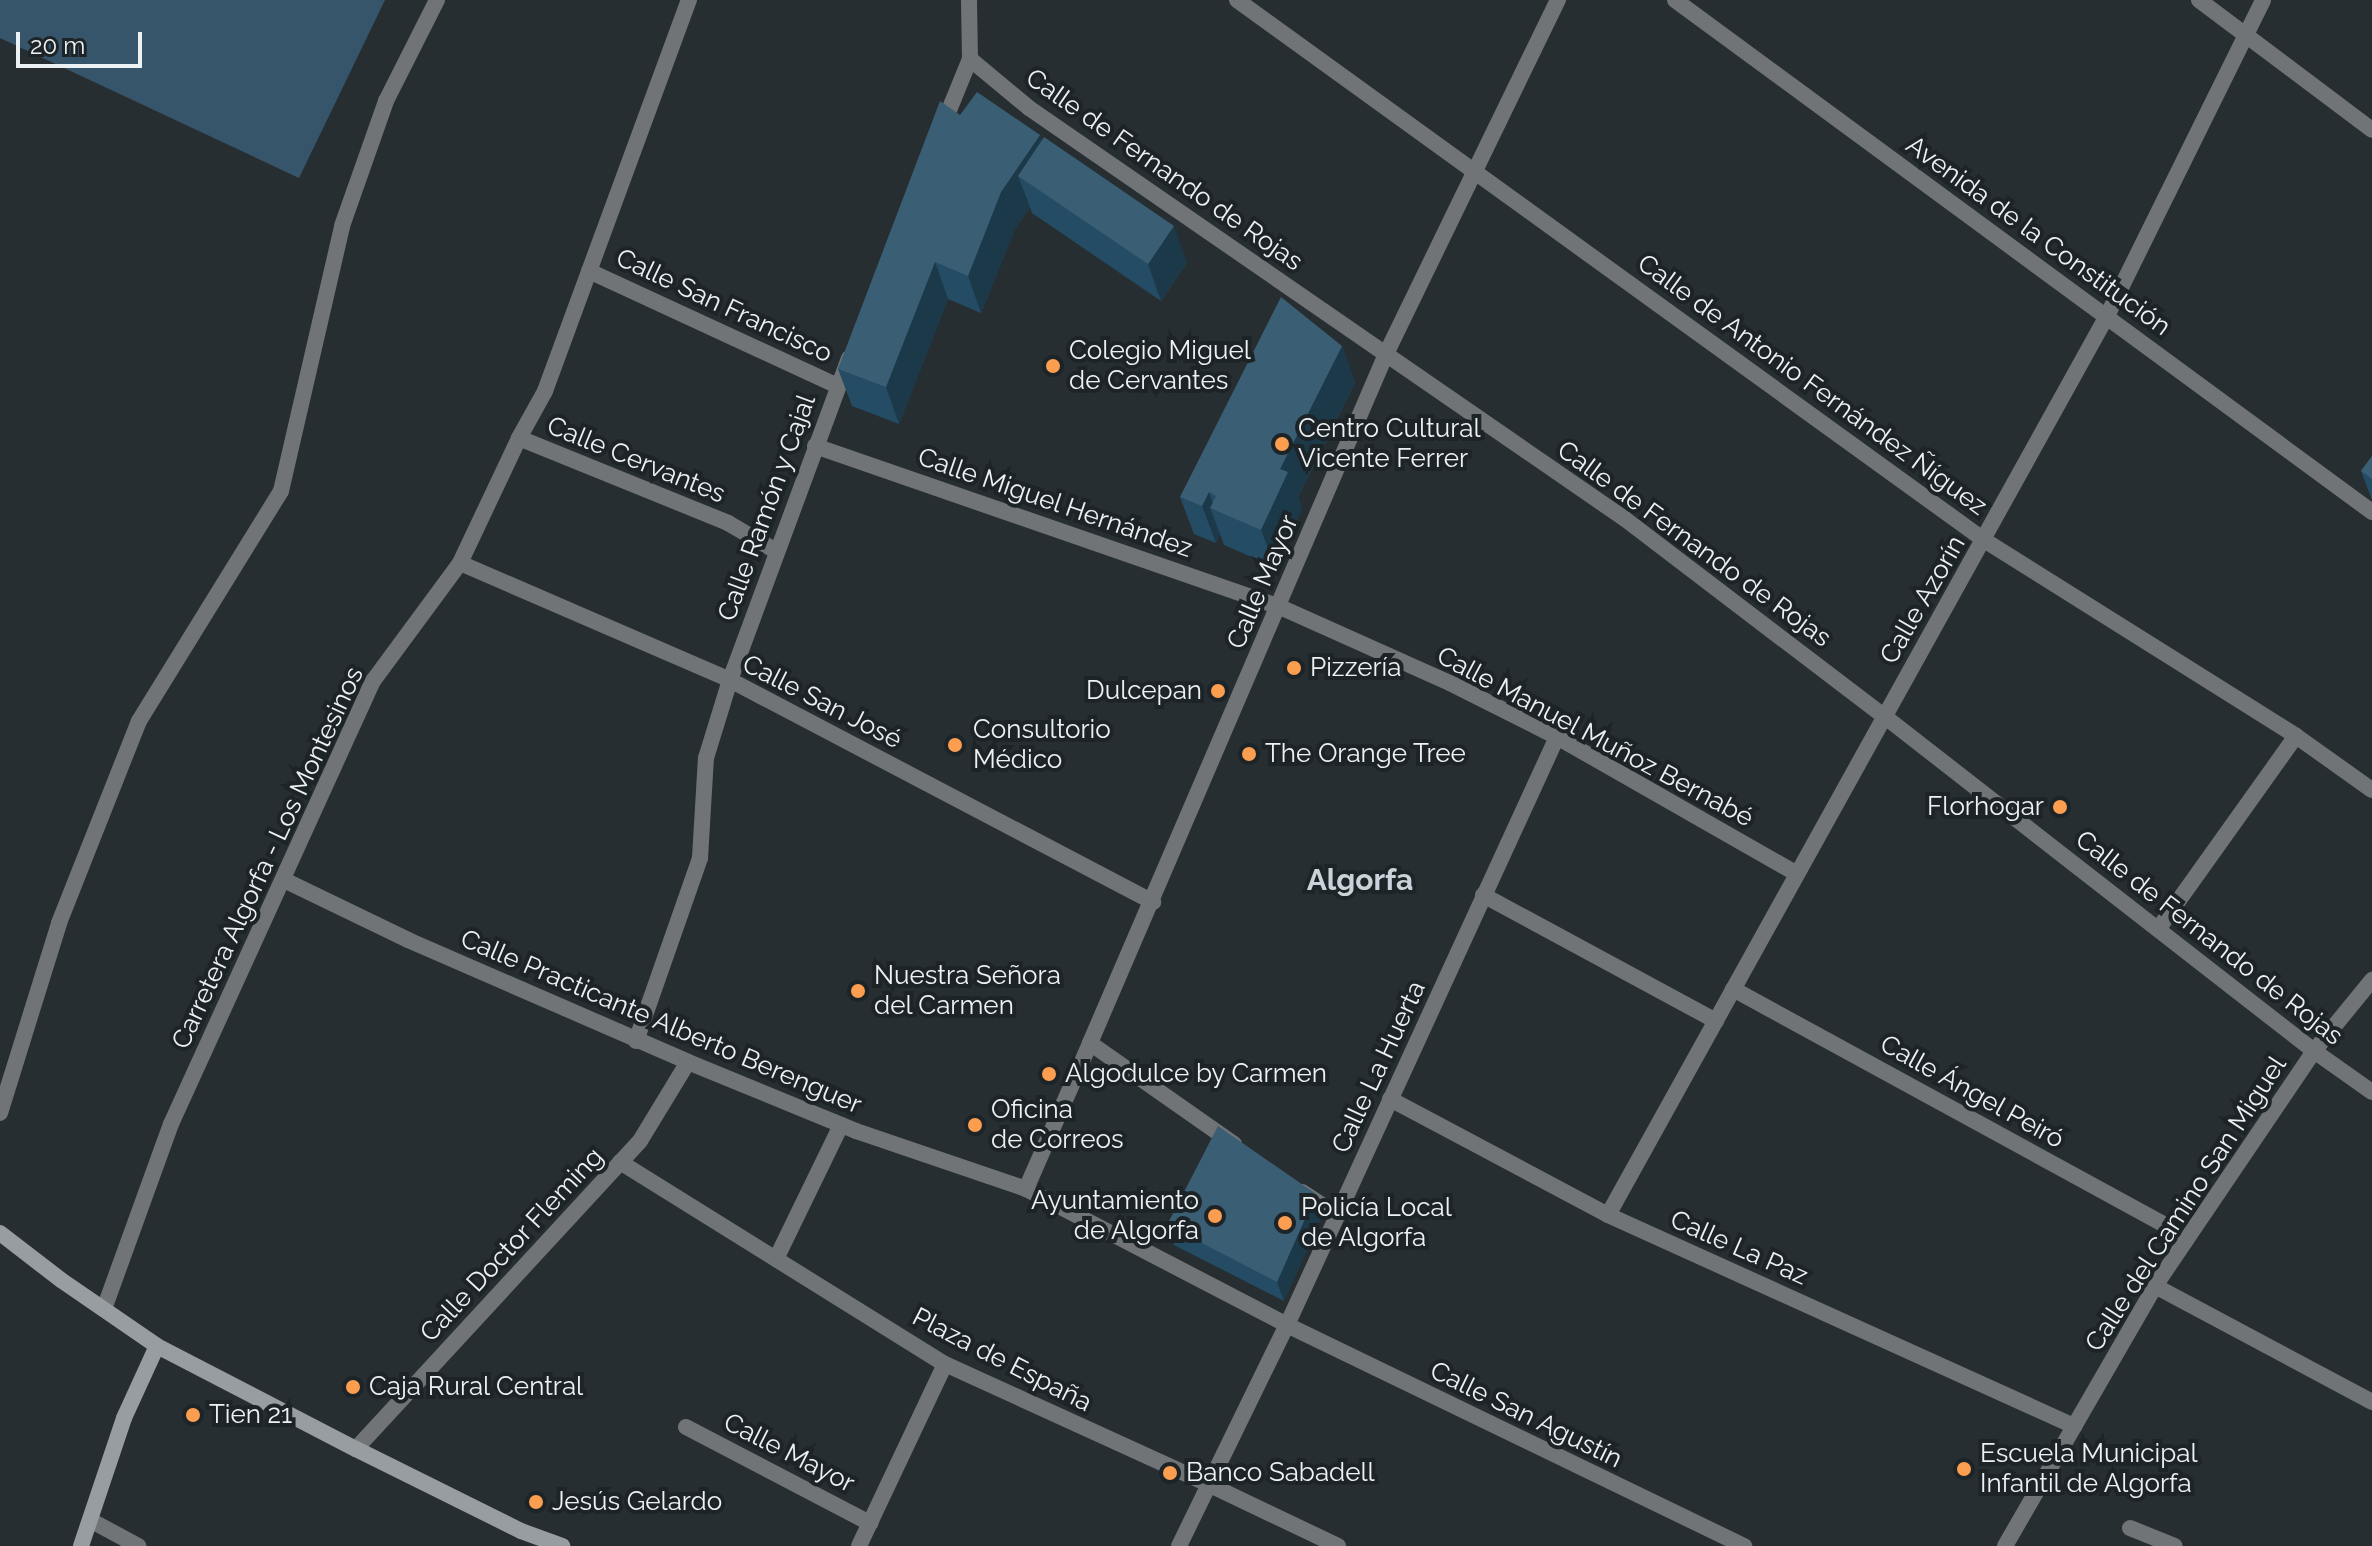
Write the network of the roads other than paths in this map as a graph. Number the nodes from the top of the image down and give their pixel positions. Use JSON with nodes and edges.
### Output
{"nodes":[{"id":1,"x":437,"y":0,"type":"edge"},
{"id":2,"x":689,"y":0,"type":"edge"},
{"id":3,"x":969,"y":0,"type":"edge"},
{"id":4,"x":1237,"y":0,"type":"edge"},
{"id":5,"x":1558,"y":0,"type":"edge"},
{"id":6,"x":1675,"y":0,"type":"edge"},
{"id":7,"x":2199,"y":0,"type":"edge"},
{"id":8,"x":2263,"y":0,"type":"edge"},
{"id":9,"x":2245,"y":33,"type":"junction"},
{"id":10,"x":970,"y":59,"type":"junction"},
{"id":11,"x":2372,"y":130,"type":"edge"},
{"id":12,"x":935,"y":144,"type":"edge"},
{"id":13,"x":1475,"y":169,"type":"junction"},
{"id":14,"x":589,"y":271,"type":"junction"},
{"id":15,"x":2107,"y":316,"type":"junction"},
{"id":16,"x":855,"y":343,"type":"edge"},
{"id":17,"x":1386,"y":354,"type":"junction"},
{"id":18,"x":838,"y":386,"type":"junction"},
{"id":19,"x":519,"y":438,"type":"junction"},
{"id":20,"x":815,"y":446,"type":"junction"},
{"id":21,"x":2372,"y":512,"type":"edge"},
{"id":22,"x":1984,"y":540,"type":"junction"},
{"id":23,"x":776,"y":551,"type":"junction"},
{"id":24,"x":460,"y":563,"type":"junction"},
{"id":25,"x":1280,"y":607,"type":"junction"},
{"id":26,"x":730,"y":680,"type":"junction"},
{"id":27,"x":1884,"y":716,"type":"junction"},
{"id":28,"x":2296,"y":736,"type":"junction"},
{"id":29,"x":1557,"y":737,"type":"junction"},
{"id":30,"x":2372,"y":790,"type":"edge"},
{"id":31,"x":1797,"y":874,"type":"junction"},
{"id":32,"x":284,"y":880,"type":"junction"},
{"id":33,"x":1483,"y":895,"type":"junction"},
{"id":34,"x":1153,"y":902,"type":"junction"},
{"id":35,"x":2159,"y":928,"type":"junction"},
{"id":36,"x":2372,"y":980,"type":"edge"},
{"id":37,"x":1733,"y":989,"type":"junction"},
{"id":38,"x":1716,"y":1021,"type":"junction"},
{"id":39,"x":636,"y":1041,"type":"junction"},
{"id":40,"x":1090,"y":1043,"type":"junction"},
{"id":41,"x":2314,"y":1051,"type":"junction"},
{"id":42,"x":688,"y":1062,"type":"junction"},
{"id":43,"x":2372,"y":1092,"type":"edge"},
{"id":44,"x":1390,"y":1099,"type":"junction"},
{"id":45,"x":0,"y":1113,"type":"edge"},
{"id":46,"x":841,"y":1125,"type":"junction"},
{"id":47,"x":1253,"y":1158,"type":"edge"},
{"id":48,"x":620,"y":1162,"type":"junction"},
{"id":49,"x":1291,"y":1184,"type":"edge"},
{"id":50,"x":1026,"y":1189,"type":"junction"},
{"id":51,"x":1337,"y":1215,"type":"junction"},
{"id":52,"x":1608,"y":1215,"type":"junction"},
{"id":53,"x":0,"y":1233,"type":"edge"},
{"id":54,"x":2187,"y":1237,"type":"junction"},
{"id":55,"x":776,"y":1259,"type":"junction"},
{"id":56,"x":2155,"y":1286,"type":"junction"},
{"id":57,"x":104,"y":1309,"type":"junction"},
{"id":58,"x":1287,"y":1325,"type":"junction"},
{"id":59,"x":157,"y":1346,"type":"junction"},
{"id":60,"x":945,"y":1364,"type":"junction"},
{"id":61,"x":2372,"y":1402,"type":"edge"},
{"id":62,"x":2074,"y":1426,"type":"junction"},
{"id":63,"x":686,"y":1427,"type":"dead end"},
{"id":64,"x":356,"y":1449,"type":"junction"},
{"id":65,"x":1208,"y":1484,"type":"junction"},
{"id":66,"x":90,"y":1520,"type":"junction"},
{"id":67,"x":870,"y":1523,"type":"junction"},
{"id":68,"x":2130,"y":1528,"type":"dead end"},
{"id":69,"x":81,"y":1546,"type":"edge"},
{"id":70,"x":138,"y":1546,"type":"edge"},
{"id":71,"x":562,"y":1546,"type":"edge"},
{"id":72,"x":859,"y":1546,"type":"edge"},
{"id":73,"x":1179,"y":1546,"type":"edge"},
{"id":74,"x":1338,"y":1546,"type":"edge"},
{"id":75,"x":1744,"y":1546,"type":"edge"},
{"id":76,"x":2005,"y":1546,"type":"edge"},
{"id":77,"x":2175,"y":1546,"type":"edge"}],
"edges":[{"from":1,"to":45,"type":"street"},
{"from":2,"to":14,"type":"street","name":"Carretera Algorfa - Los Montesinos"},
{"from":3,"to":10,"type":"street"},
{"from":4,"to":13,"type":"street","name":"Calle de Antonio Fernández Ñíguez"},
{"from":5,"to":13,"type":"street","name":"Calle Mayor"},
{"from":6,"to":15,"type":"street","name":"Avenida de la Constitución"},
{"from":7,"to":9,"type":"street"},
{"from":8,"to":9,"type":"street","name":"Calle Azorín"},
{"from":9,"to":11,"type":"street"},
{"from":9,"to":15,"type":"street","name":"Calle Azorín"},
{"from":10,"to":12,"type":"street"},
{"from":10,"to":17,"type":"street","name":"Calle de Fernando de Rojas"},
{"from":13,"to":17,"type":"street","name":"Calle Mayor"},
{"from":13,"to":22,"type":"street","name":"Calle de Antonio Fernández Ñíguez"},
{"from":14,"to":18,"type":"street","name":"Calle San Francisco"},
{"from":14,"to":19,"type":"street","name":"Carretera Algorfa - Los Montesinos"},
{"from":15,"to":21,"type":"street","name":"Avenida de la Constitución"},
{"from":15,"to":22,"type":"street","name":"Calle Azorín"},
{"from":16,"to":18,"type":"street","name":"Calle Ramón y Cajal"},
{"from":17,"to":25,"type":"street","name":"Calle Mayor"},
{"from":17,"to":27,"type":"street","name":"Calle de Fernando de Rojas"},
{"from":18,"to":20,"type":"street","name":"Calle Ramón y Cajal"},
{"from":19,"to":23,"type":"street","name":"Calle Cervantes"},
{"from":19,"to":24,"type":"street","name":"Carretera Algorfa - Los Montesinos"},
{"from":20,"to":23,"type":"street","name":"Calle Ramón y Cajal"},
{"from":20,"to":25,"type":"street","name":"Calle Miguel Hernández"},
{"from":22,"to":27,"type":"street","name":"Calle Azorín"},
{"from":22,"to":28,"type":"street","name":"Calle de Antonio Fernández Ñíguez"},
{"from":23,"to":26,"type":"street","name":"Calle Ramón y Cajal"},
{"from":24,"to":26,"type":"street","name":"Calle San José"},
{"from":24,"to":32,"type":"street","name":"Carretera Algorfa - Los Montesinos"},
{"from":25,"to":29,"type":"street","name":"Calle Manuel Muñoz Bernabé"},
{"from":25,"to":34,"type":"street","name":"Calle Mayor"},
{"from":26,"to":34,"type":"street","name":"Calle San José"},
{"from":26,"to":39,"type":"street","name":"Calle Ramón y Cajal"},
{"from":27,"to":31,"type":"street","name":"Calle Azorín"},
{"from":27,"to":35,"type":"street","name":"Calle de Fernando de Rojas"},
{"from":28,"to":30,"type":"street","name":"Calle de Antonio Fernández Ñíguez"},
{"from":28,"to":35,"type":"street"},
{"from":29,"to":31,"type":"street","name":"Calle Manuel Muñoz Bernabé"},
{"from":29,"to":33,"type":"street","name":"Calle La Huerta"},
{"from":31,"to":37,"type":"street","name":"Calle Azorín"},
{"from":32,"to":39,"type":"street","name":"Calle Practicante Alberto Berenguer"},
{"from":32,"to":57,"type":"street","name":"Carretera Algorfa - Los Montesinos"},
{"from":33,"to":38,"type":"street"},
{"from":33,"to":44,"type":"street","name":"Calle La Huerta"},
{"from":34,"to":40,"type":"street","name":"Calle Mayor"},
{"from":35,"to":41,"type":"street","name":"Calle de Fernando de Rojas"},
{"from":36,"to":41,"type":"street","name":"Calle del Camino San Miguel"},
{"from":37,"to":38,"type":"street","name":"Calle Azorín"},
{"from":37,"to":54,"type":"street","name":"Calle Ángel Peiró"},
{"from":38,"to":52,"type":"street","name":"Calle Azorín"},
{"from":39,"to":42,"type":"street","name":"Calle Practicante Alberto Berenguer"},
{"from":40,"to":47,"type":"street"},
{"from":40,"to":50,"type":"street","name":"Calle Mayor"},
{"from":41,"to":43,"type":"street","name":"Calle de Fernando de Rojas"},
{"from":41,"to":54,"type":"street","name":"Calle del Camino San Miguel"},
{"from":42,"to":46,"type":"street","name":"Calle Practicante Alberto Berenguer"},
{"from":42,"to":48,"type":"street","name":"Calle Doctor Fleming"},
{"from":44,"to":51,"type":"street","name":"Calle La Huerta"},
{"from":44,"to":52,"type":"street","name":"Calle La Paz"},
{"from":46,"to":50,"type":"street","name":"Calle Practicante Alberto Berenguer"},
{"from":46,"to":55,"type":"street"},
{"from":48,"to":55,"type":"street","name":"Plaza de España"},
{"from":48,"to":64,"type":"street","name":"Calle Doctor Fleming"},
{"from":49,"to":51,"type":"street"},
{"from":50,"to":58,"type":"street"},
{"from":51,"to":58,"type":"street","name":"Calle La Huerta"},
{"from":52,"to":62,"type":"street","name":"Calle La Paz"},
{"from":53,"to":57,"type":"main road"},
{"from":54,"to":56,"type":"street","name":"Calle del Camino San Miguel"},
{"from":55,"to":60,"type":"street","name":"Plaza de España"},
{"from":56,"to":61,"type":"street"},
{"from":56,"to":62,"type":"street","name":"Calle del Camino San Miguel"},
{"from":57,"to":59,"type":"main road"},
{"from":58,"to":65,"type":"street","name":"Calle La Huerta"},
{"from":58,"to":75,"type":"street","name":"Calle San Agustín"},
{"from":59,"to":64,"type":"main road"},
{"from":59,"to":66,"type":"main road"},
{"from":60,"to":65,"type":"street","name":"Plaza de España"},
{"from":60,"to":67,"type":"street","name":"Calle Mayor"},
{"from":62,"to":76,"type":"street","name":"Calle del Camino San Miguel"},
{"from":63,"to":67,"type":"street","name":"Calle Mayor"},
{"from":64,"to":71,"type":"main road"},
{"from":65,"to":73,"type":"street","name":"Calle La Huerta"},
{"from":65,"to":74,"type":"street","name":"Plaza de España"},
{"from":66,"to":69,"type":"main road"},
{"from":66,"to":70,"type":"street"},
{"from":67,"to":72,"type":"street","name":"Calle Mayor"},
{"from":68,"to":77,"type":"street"}]}
